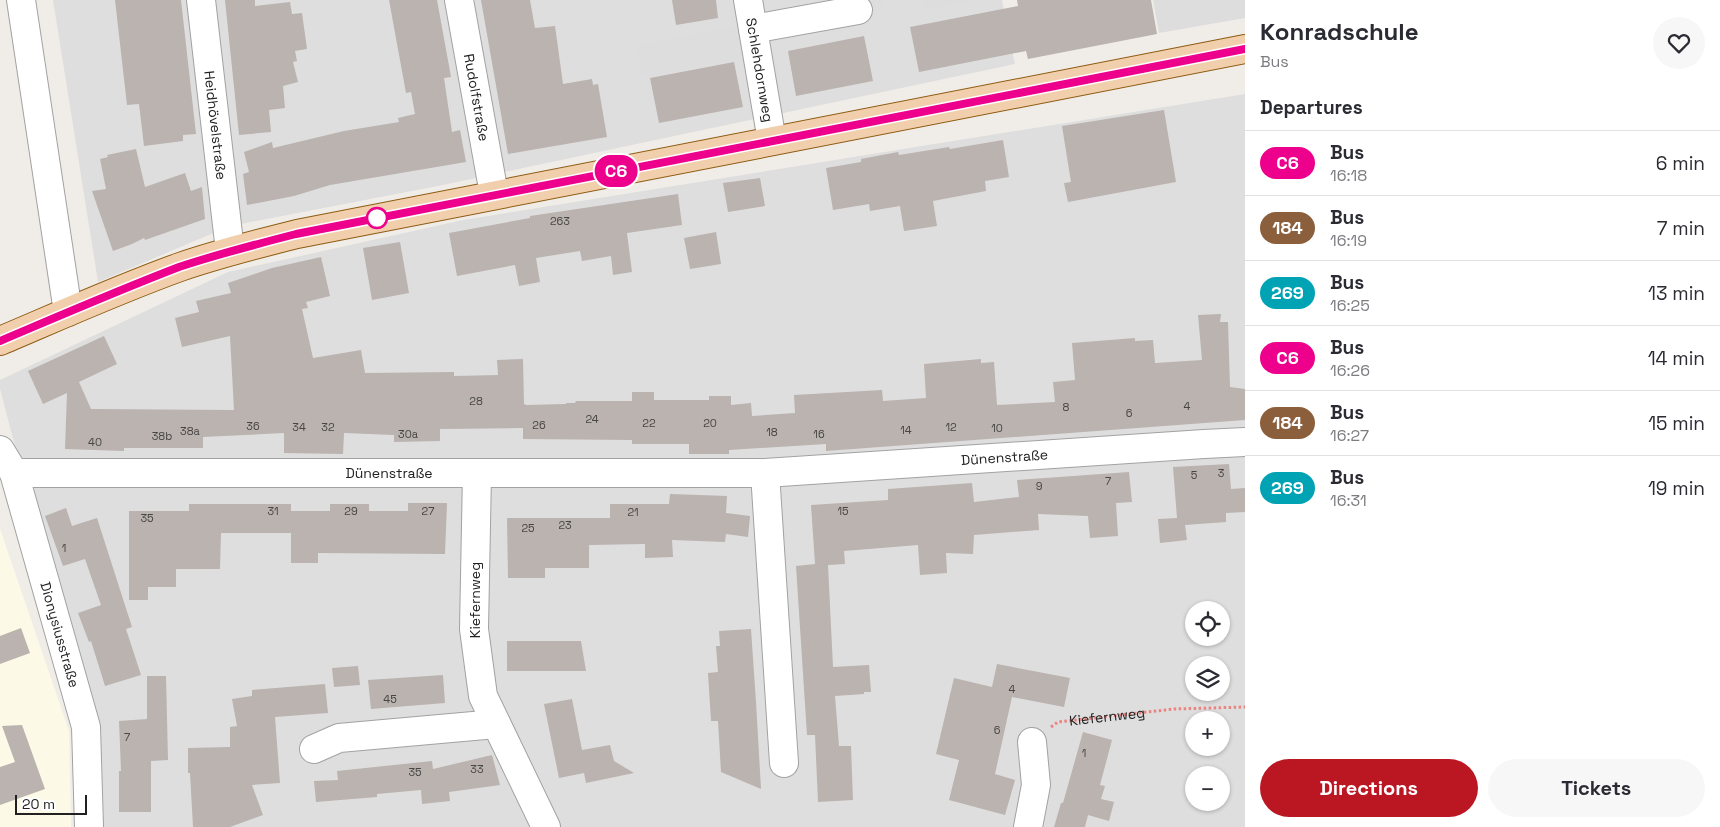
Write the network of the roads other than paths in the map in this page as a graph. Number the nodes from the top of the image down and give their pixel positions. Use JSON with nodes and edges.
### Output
{"nodes":[{"id":1,"x":21,"y":0,"type":"edge"},
{"id":2,"x":201,"y":0,"type":"edge"},
{"id":3,"x":459,"y":0,"type":"edge"},
{"id":4,"x":748,"y":0,"type":"edge"},
{"id":5,"x":858,"y":10,"type":"dead end"},
{"id":6,"x":753,"y":29,"type":"junction"},
{"id":7,"x":1245,"y":49,"type":"edge"},
{"id":8,"x":772,"y":141,"type":"junction"},
{"id":9,"x":494,"y":194,"type":"junction"},
{"id":10,"x":230,"y":251,"type":"junction"},
{"id":11,"x":68,"y":312,"type":"junction"},
{"id":12,"x":0,"y":341,"type":"edge"},
{"id":13,"x":1245,"y":442,"type":"edge"},
{"id":14,"x":0,"y":450,"type":"edge"},
{"id":15,"x":477,"y":472,"type":"junction"},
{"id":16,"x":14,"y":473,"type":"junction"},
{"id":17,"x":764,"y":473,"type":"junction"},
{"id":18,"x":496,"y":724,"type":"junction"},
{"id":19,"x":1032,"y":742,"type":"road end"},
{"id":20,"x":314,"y":749,"type":"dead end"},
{"id":21,"x":784,"y":763,"type":"dead end"},
{"id":22,"x":89,"y":827,"type":"edge"},
{"id":23,"x":546,"y":827,"type":"edge"},
{"id":24,"x":1028,"y":827,"type":"edge"}],
"edges":[{"from":1,"to":11,"type":"street"},
{"from":2,"to":10,"type":"street","name":"Heidhövelstraße"},
{"from":3,"to":9,"type":"street","name":"Rudolfstraße"},
{"from":4,"to":6,"type":"street","name":"Schlehdornweg"},
{"from":5,"to":6,"type":"street"},
{"from":6,"to":8,"type":"street","name":"Schlehdornweg"},
{"from":7,"to":8,"type":"main road"},
{"from":8,"to":9,"type":"main road"},
{"from":9,"to":10,"type":"main road"},
{"from":10,"to":11,"type":"main road"},
{"from":11,"to":12,"type":"main road"},
{"from":13,"to":17,"type":"street","name":"Dünenstraße"},
{"from":14,"to":16,"type":"street","name":"Dionysiusstraße"},
{"from":15,"to":16,"type":"street","name":"Dünenstraße"},
{"from":15,"to":17,"type":"street","name":"Dünenstraße"},
{"from":15,"to":18,"type":"street","name":"Kiefernweg"},
{"from":16,"to":22,"type":"street","name":"Dionysiusstraße"},
{"from":17,"to":21,"type":"street"},
{"from":18,"to":20,"type":"street"},
{"from":18,"to":23,"type":"street","name":"Kiefernweg"},
{"from":19,"to":24,"type":"street"}]}
